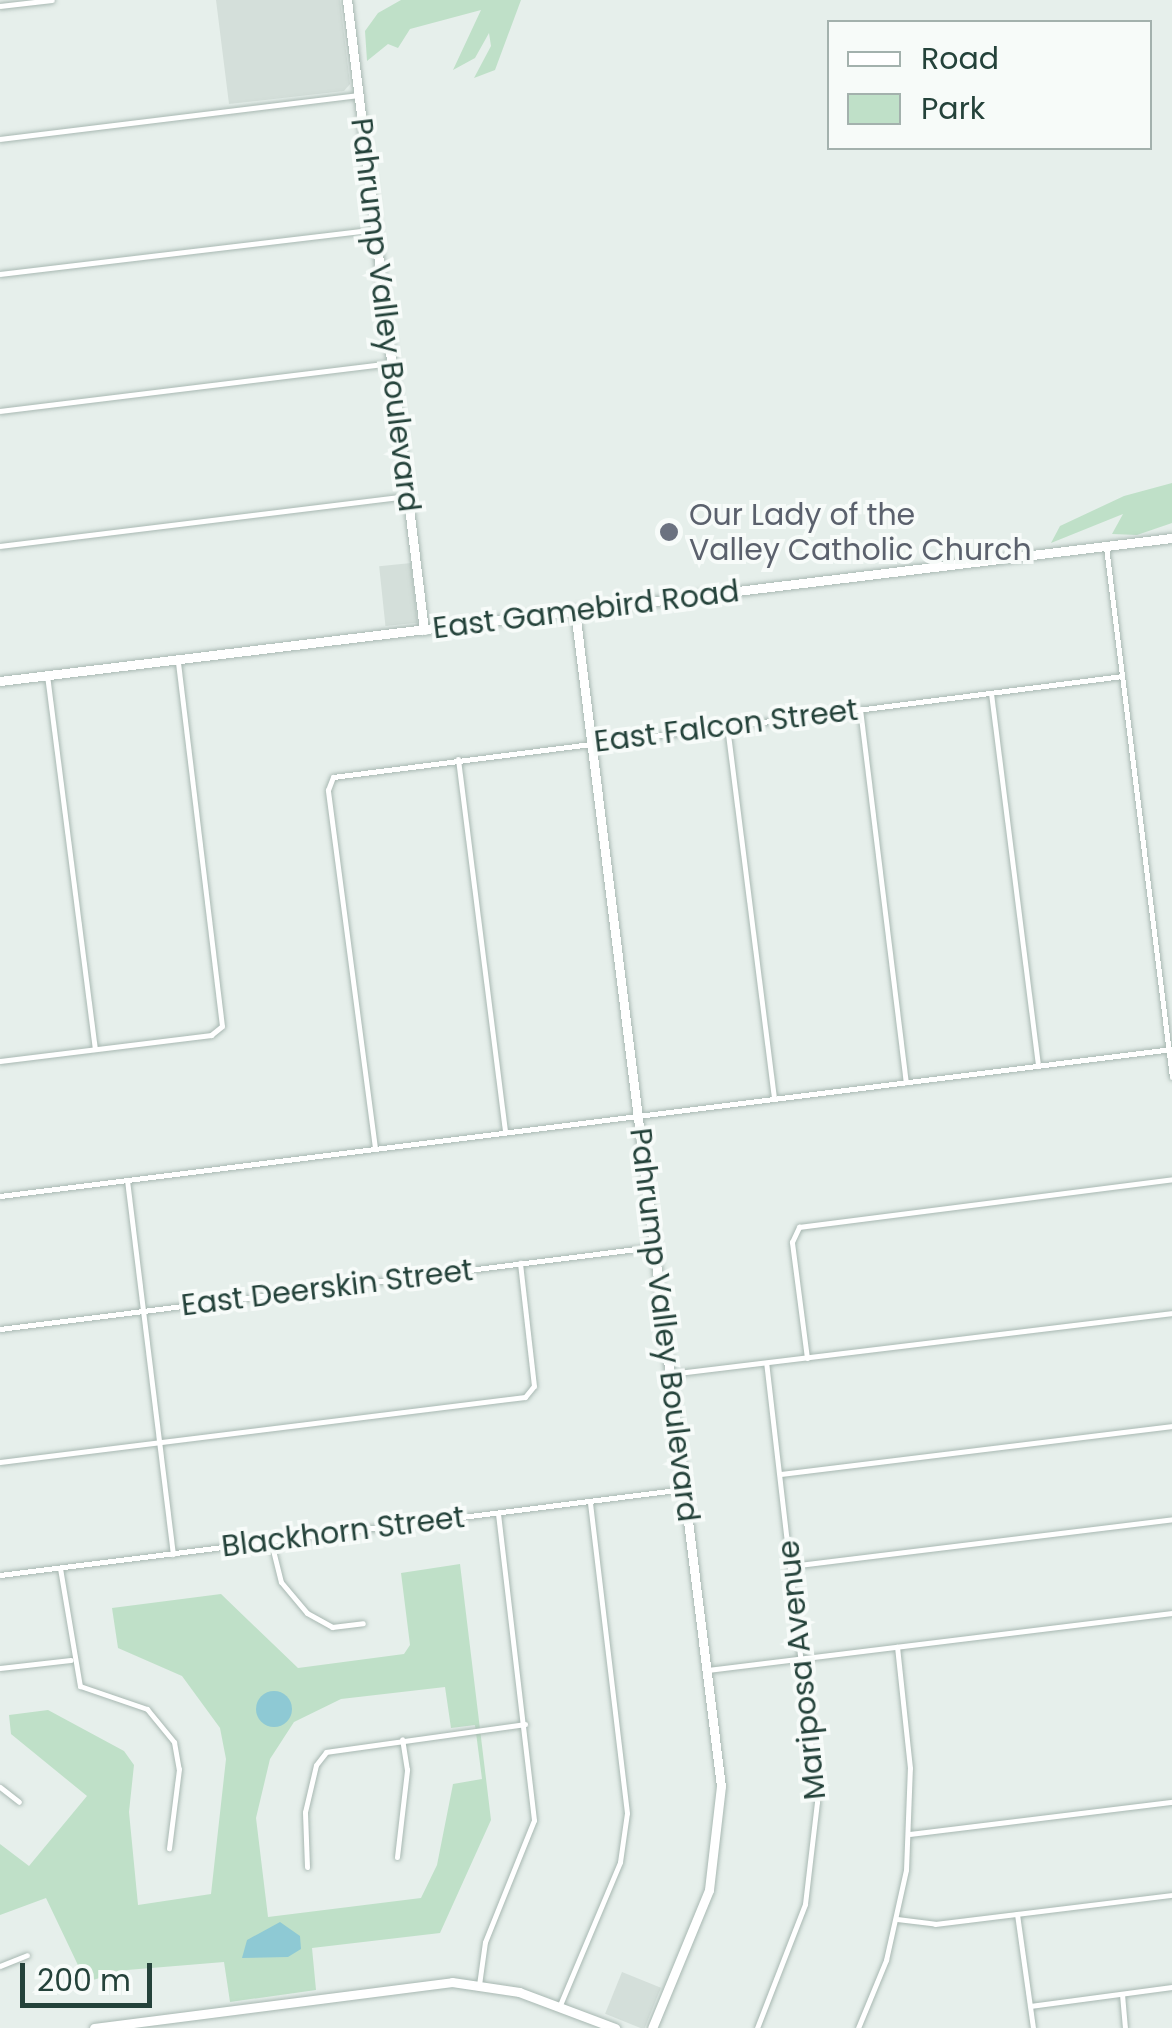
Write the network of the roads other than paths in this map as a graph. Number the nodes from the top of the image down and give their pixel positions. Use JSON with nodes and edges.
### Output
{"nodes":[{"id":1,"x":52,"y":0,"type":"edge"},
{"id":2,"x":347,"y":0,"type":"edge"},
{"id":3,"x":0,"y":6,"type":"edge"},
{"id":4,"x":358,"y":94,"type":"junction"},
{"id":5,"x":0,"y":139,"type":"edge"},
{"id":6,"x":374,"y":229,"type":"junction"},
{"id":7,"x":0,"y":274,"type":"edge"},
{"id":8,"x":391,"y":363,"type":"junction"},
{"id":9,"x":0,"y":411,"type":"edge"},
{"id":10,"x":408,"y":496,"type":"junction"},
{"id":11,"x":1172,"y":538,"type":"edge"},
{"id":12,"x":0,"y":546,"type":"edge"},
{"id":13,"x":1106,"y":546,"type":"junction"},
{"id":14,"x":576,"y":612,"type":"junction"},
{"id":15,"x":424,"y":630,"type":"junction"},
{"id":16,"x":178,"y":660,"type":"junction"},
{"id":17,"x":47,"y":675,"type":"junction"},
{"id":18,"x":1122,"y":676,"type":"junction"},
{"id":19,"x":0,"y":681,"type":"edge"},
{"id":20,"x":991,"y":693,"type":"junction"},
{"id":21,"x":860,"y":710,"type":"junction"},
{"id":22,"x":727,"y":726,"type":"junction"},
{"id":23,"x":592,"y":742,"type":"junction"},
{"id":24,"x":458,"y":759,"type":"junction"},
{"id":25,"x":1170,"y":1049,"type":"edge"},
{"id":26,"x":95,"y":1050,"type":"junction"},
{"id":27,"x":0,"y":1061,"type":"edge"},
{"id":28,"x":1038,"y":1066,"type":"junction"},
{"id":29,"x":1172,"y":1077,"type":"edge"},
{"id":30,"x":906,"y":1082,"type":"junction"},
{"id":31,"x":774,"y":1099,"type":"junction"},
{"id":32,"x":638,"y":1116,"type":"junction"},
{"id":33,"x":505,"y":1132,"type":"junction"},
{"id":34,"x":375,"y":1149,"type":"junction"},
{"id":35,"x":127,"y":1180,"type":"junction"},
{"id":36,"x":1172,"y":1180,"type":"edge"},
{"id":37,"x":0,"y":1196,"type":"edge"},
{"id":38,"x":655,"y":1247,"type":"junction"},
{"id":39,"x":520,"y":1263,"type":"junction"},
{"id":40,"x":143,"y":1311,"type":"junction"},
{"id":41,"x":1172,"y":1313,"type":"edge"},
{"id":42,"x":0,"y":1329,"type":"edge"},
{"id":43,"x":807,"y":1358,"type":"junction"},
{"id":44,"x":766,"y":1363,"type":"junction"},
{"id":45,"x":670,"y":1374,"type":"junction"},
{"id":46,"x":1172,"y":1426,"type":"edge"},
{"id":47,"x":160,"y":1441,"type":"junction"},
{"id":48,"x":0,"y":1462,"type":"edge"},
{"id":49,"x":780,"y":1474,"type":"junction"},
{"id":50,"x":685,"y":1490,"type":"junction"},
{"id":51,"x":590,"y":1501,"type":"junction"},
{"id":52,"x":498,"y":1512,"type":"junction"},
{"id":53,"x":1172,"y":1519,"type":"edge"},
{"id":54,"x":271,"y":1542,"type":"junction"},
{"id":55,"x":174,"y":1554,"type":"junction"},
{"id":56,"x":792,"y":1566,"type":"junction"},
{"id":57,"x":60,"y":1568,"type":"junction"},
{"id":58,"x":0,"y":1575,"type":"edge"},
{"id":59,"x":1172,"y":1614,"type":"edge"},
{"id":60,"x":363,"y":1624,"type":"dead end"},
{"id":61,"x":897,"y":1647,"type":"junction"},
{"id":62,"x":803,"y":1658,"type":"junction"},
{"id":63,"x":71,"y":1660,"type":"junction"},
{"id":64,"x":0,"y":1668,"type":"edge"},
{"id":65,"x":708,"y":1670,"type":"junction"},
{"id":66,"x":525,"y":1724,"type":"junction"},
{"id":67,"x":402,"y":1740,"type":"junction"},
{"id":68,"x":0,"y":1787,"type":"edge"},
{"id":69,"x":19,"y":1802,"type":"dead end"},
{"id":70,"x":1172,"y":1802,"type":"edge"},
{"id":71,"x":910,"y":1834,"type":"junction"},
{"id":72,"x":170,"y":1848,"type":"dead end"},
{"id":73,"x":397,"y":1857,"type":"dead end"},
{"id":74,"x":307,"y":1867,"type":"dead end"},
{"id":75,"x":1172,"y":1895,"type":"edge"},
{"id":76,"x":1018,"y":1914,"type":"junction"},
{"id":77,"x":897,"y":1919,"type":"junction"},
{"id":78,"x":28,"y":1955,"type":"dead end"},
{"id":79,"x":0,"y":1966,"type":"edge"},
{"id":80,"x":479,"y":1985,"type":"junction"},
{"id":81,"x":1172,"y":1987,"type":"edge"},
{"id":82,"x":1122,"y":1994,"type":"junction"},
{"id":83,"x":560,"y":2004,"type":"junction"},
{"id":84,"x":1030,"y":2006,"type":"junction"},
{"id":85,"x":101,"y":2027,"type":"edge"},
{"id":86,"x":616,"y":2028,"type":"edge"},
{"id":87,"x":652,"y":2028,"type":"edge"},
{"id":88,"x":757,"y":2028,"type":"edge"},
{"id":89,"x":858,"y":2028,"type":"edge"},
{"id":90,"x":1032,"y":2028,"type":"edge"},
{"id":91,"x":1125,"y":2028,"type":"edge"}],
"edges":[{"from":1,"to":3,"type":"street"},
{"from":2,"to":4,"type":"main road","name":"Pahrump Valley Boulevard"},
{"from":4,"to":5,"type":"street"},
{"from":4,"to":6,"type":"main road","name":"Pahrump Valley Boulevard"},
{"from":6,"to":7,"type":"street"},
{"from":6,"to":8,"type":"main road","name":"Pahrump Valley Boulevard"},
{"from":8,"to":9,"type":"street"},
{"from":8,"to":10,"type":"main road","name":"Pahrump Valley Boulevard"},
{"from":10,"to":12,"type":"street"},
{"from":10,"to":15,"type":"main road","name":"Pahrump Valley Boulevard"},
{"from":11,"to":13,"type":"main road","name":"East Gamebird Road"},
{"from":13,"to":14,"type":"main road","name":"East Gamebird Road"},
{"from":13,"to":18,"type":"street"},
{"from":14,"to":15,"type":"main road","name":"East Gamebird Road"},
{"from":14,"to":23,"type":"main road","name":"Pahrump Valley Boulevard"},
{"from":15,"to":16,"type":"main road","name":"East Gamebird Road"},
{"from":16,"to":17,"type":"main road","name":"East Gamebird Road"},
{"from":16,"to":26,"type":"street"},
{"from":17,"to":19,"type":"main road","name":"East Gamebird Road"},
{"from":17,"to":26,"type":"street"},
{"from":18,"to":20,"type":"street","name":"East Falcon Street"},
{"from":18,"to":25,"type":"street"},
{"from":20,"to":21,"type":"street","name":"East Falcon Street"},
{"from":20,"to":28,"type":"street"},
{"from":21,"to":22,"type":"street","name":"East Falcon Street"},
{"from":21,"to":30,"type":"street"},
{"from":22,"to":23,"type":"street","name":"East Falcon Street"},
{"from":22,"to":31,"type":"street"},
{"from":23,"to":24,"type":"street","name":"East Falcon Street"},
{"from":23,"to":32,"type":"main road","name":"Pahrump Valley Boulevard"},
{"from":24,"to":33,"type":"street"},
{"from":24,"to":34,"type":"street","name":"East Falcon Street"},
{"from":25,"to":28,"type":"street"},
{"from":25,"to":29,"type":"street"},
{"from":26,"to":27,"type":"street"},
{"from":28,"to":30,"type":"street"},
{"from":30,"to":31,"type":"street"},
{"from":31,"to":32,"type":"street"},
{"from":32,"to":33,"type":"street"},
{"from":32,"to":38,"type":"main road","name":"Pahrump Valley Boulevard"},
{"from":33,"to":34,"type":"street"},
{"from":34,"to":35,"type":"street"},
{"from":35,"to":37,"type":"street"},
{"from":35,"to":40,"type":"street"},
{"from":36,"to":43,"type":"street"},
{"from":38,"to":39,"type":"street","name":"East Deerskin Street"},
{"from":38,"to":45,"type":"main road","name":"Pahrump Valley Boulevard"},
{"from":39,"to":40,"type":"street","name":"East Deerskin Street"},
{"from":39,"to":47,"type":"street"},
{"from":40,"to":42,"type":"street","name":"East Deerskin Street"},
{"from":40,"to":47,"type":"street"},
{"from":41,"to":43,"type":"street"},
{"from":43,"to":44,"type":"street"},
{"from":44,"to":45,"type":"street"},
{"from":44,"to":49,"type":"street","name":"Mariposa Avenue"},
{"from":45,"to":50,"type":"main road","name":"Pahrump Valley Boulevard"},
{"from":46,"to":49,"type":"street"},
{"from":47,"to":48,"type":"street"},
{"from":47,"to":55,"type":"street"},
{"from":49,"to":56,"type":"street","name":"Mariposa Avenue"},
{"from":50,"to":51,"type":"street","name":"Blackhorn Street"},
{"from":50,"to":65,"type":"main road","name":"Pahrump Valley Boulevard"},
{"from":51,"to":52,"type":"street","name":"Blackhorn Street"},
{"from":51,"to":83,"type":"street"},
{"from":52,"to":54,"type":"street","name":"Blackhorn Street"},
{"from":52,"to":66,"type":"street"},
{"from":53,"to":56,"type":"street"},
{"from":54,"to":55,"type":"street","name":"Blackhorn Street"},
{"from":54,"to":60,"type":"street"},
{"from":55,"to":57,"type":"street","name":"Blackhorn Street"},
{"from":56,"to":62,"type":"street","name":"Mariposa Avenue"},
{"from":57,"to":58,"type":"street","name":"Blackhorn Street"},
{"from":57,"to":63,"type":"street"},
{"from":59,"to":61,"type":"street"},
{"from":61,"to":62,"type":"street"},
{"from":61,"to":71,"type":"street"},
{"from":62,"to":65,"type":"street"},
{"from":62,"to":88,"type":"street","name":"Mariposa Avenue"},
{"from":63,"to":64,"type":"street"},
{"from":63,"to":72,"type":"street"},
{"from":65,"to":87,"type":"main road","name":"Pahrump Valley Boulevard"},
{"from":66,"to":67,"type":"street"},
{"from":66,"to":80,"type":"street"},
{"from":67,"to":73,"type":"street"},
{"from":67,"to":74,"type":"street"},
{"from":68,"to":69,"type":"street"},
{"from":70,"to":71,"type":"street"},
{"from":71,"to":77,"type":"street"},
{"from":75,"to":76,"type":"street"},
{"from":76,"to":77,"type":"street"},
{"from":76,"to":84,"type":"street"},
{"from":77,"to":89,"type":"street"},
{"from":78,"to":79,"type":"street"},
{"from":80,"to":83,"type":"main road"},
{"from":80,"to":85,"type":"main road"},
{"from":81,"to":82,"type":"street"},
{"from":82,"to":84,"type":"street"},
{"from":82,"to":91,"type":"street"},
{"from":83,"to":86,"type":"main road"},
{"from":84,"to":90,"type":"street"}]}
